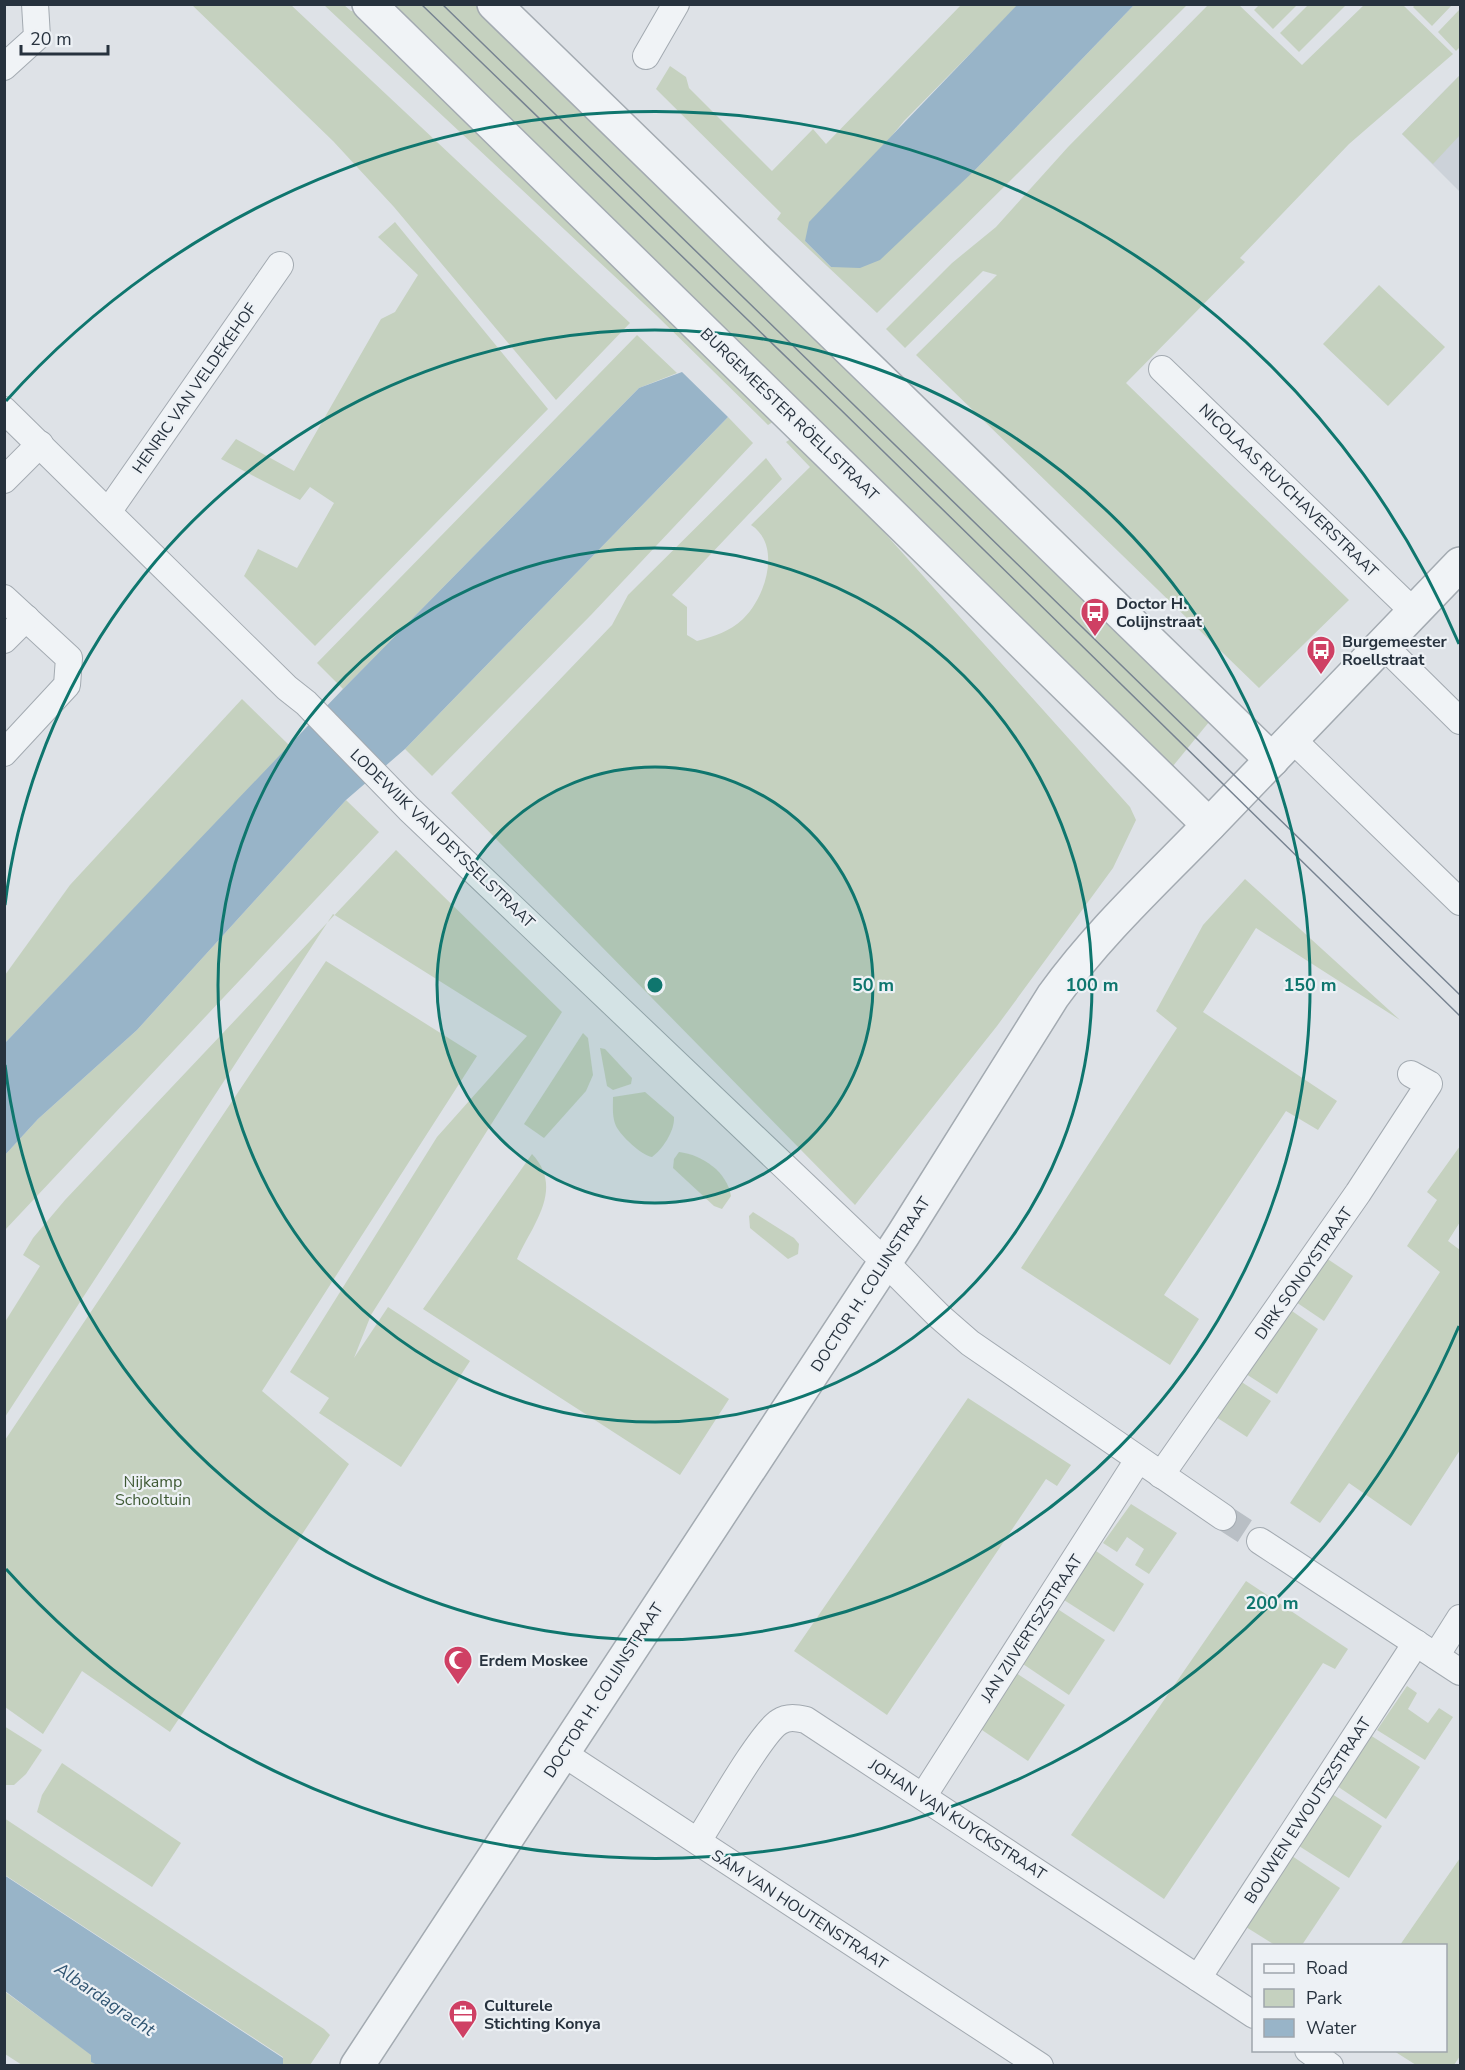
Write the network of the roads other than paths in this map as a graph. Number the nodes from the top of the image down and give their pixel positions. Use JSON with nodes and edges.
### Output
{"nodes":[{"id":1,"x":35,"y":4,"type":"edge"},
{"id":2,"x":369,"y":4,"type":"edge"},
{"id":3,"x":494,"y":4,"type":"edge"},
{"id":4,"x":676,"y":4,"type":"edge"},
{"id":5,"x":646,"y":56,"type":"dead end"},
{"id":6,"x":4,"y":67,"type":"edge"},
{"id":7,"x":280,"y":265,"type":"dead end"},
{"id":8,"x":1162,"y":369,"type":"dead end"},
{"id":9,"x":4,"y":410,"type":"edge"},
{"id":10,"x":40,"y":444,"type":"junction"},
{"id":11,"x":4,"y":480,"type":"edge"},
{"id":12,"x":108,"y":512,"type":"junction"},
{"id":13,"x":1461,"y":564,"type":"edge"},
{"id":14,"x":4,"y":598,"type":"edge"},
{"id":15,"x":1414,"y":612,"type":"junction"},
{"id":16,"x":26,"y":618,"type":"junction"},
{"id":17,"x":4,"y":640,"type":"edge"},
{"id":18,"x":1383,"y":645,"type":"junction"},
{"id":19,"x":1461,"y":721,"type":"edge"},
{"id":20,"x":1282,"y":749,"type":"junction"},
{"id":21,"x":4,"y":753,"type":"edge"},
{"id":22,"x":1209,"y":825,"type":"junction"},
{"id":23,"x":1461,"y":902,"type":"edge"},
{"id":24,"x":1412,"y":1074,"type":"dead end"},
{"id":25,"x":885,"y":1262,"type":"junction"},
{"id":26,"x":1138,"y":1460,"type":"junction"},
{"id":27,"x":1161,"y":1475,"type":"junction"},
{"id":28,"x":1223,"y":1517,"type":"tunnel mouth"},
{"id":29,"x":1260,"y":1541,"type":"tunnel mouth"},
{"id":30,"x":1461,"y":1618,"type":"edge"},
{"id":31,"x":1426,"y":1649,"type":"junction"},
{"id":32,"x":1461,"y":1672,"type":"edge"},
{"id":33,"x":561,"y":1752,"type":"junction"},
{"id":34,"x":924,"y":1795,"type":"junction"},
{"id":35,"x":698,"y":1841,"type":"junction"},
{"id":36,"x":1198,"y":1978,"type":"junction"},
{"id":37,"x":1252,"y":2014,"type":"edge"},
{"id":38,"x":1311,"y":2052,"type":"edge"},
{"id":39,"x":357,"y":2066,"type":"edge"},
{"id":40,"x":1040,"y":2066,"type":"edge"},
{"id":41,"x":1330,"y":2066,"type":"edge"}],
"edges":[{"from":1,"to":6,"type":"street"},
{"from":2,"to":22,"type":"street","name":"BURGEMEESTER RÖELLSTRAAT"},
{"from":3,"to":20,"type":"street"},
{"from":4,"to":5,"type":"street"},
{"from":7,"to":12,"type":"street","name":"HENRIC VAN VELDEKEHOF"},
{"from":8,"to":15,"type":"street","name":"NICOLAAS RUYCHAVERSTRAAT"},
{"from":9,"to":10,"type":"street","name":"LODEWIJK VAN DEYSSELSTRAAT"},
{"from":10,"to":11,"type":"street"},
{"from":10,"to":12,"type":"street","name":"LODEWIJK VAN DEYSSELSTRAAT"},
{"from":12,"to":25,"type":"street","name":"LODEWIJK VAN DEYSSELSTRAAT"},
{"from":13,"to":15,"type":"street","name":"DOCTOR H. COLIJNSTRAAT"},
{"from":14,"to":16,"type":"street"},
{"from":15,"to":18,"type":"street","name":"DOCTOR H. COLIJNSTRAAT"},
{"from":16,"to":17,"type":"street"},
{"from":16,"to":21,"type":"street"},
{"from":18,"to":19,"type":"street"},
{"from":18,"to":20,"type":"street","name":"DOCTOR H. COLIJNSTRAAT"},
{"from":20,"to":22,"type":"street","name":"DOCTOR H. COLIJNSTRAAT"},
{"from":20,"to":23,"type":"street"},
{"from":22,"to":25,"type":"street","name":"DOCTOR H. COLIJNSTRAAT"},
{"from":24,"to":27,"type":"street","name":"DIRK SONOYSTRAAT"},
{"from":25,"to":26,"type":"street"},
{"from":25,"to":33,"type":"street","name":"DOCTOR H. COLIJNSTRAAT"},
{"from":26,"to":27,"type":"street"},
{"from":26,"to":34,"type":"street","name":"JAN ZIJVERTSZSTRAAT"},
{"from":27,"to":28,"type":"street"},
{"from":29,"to":31,"type":"street"},
{"from":30,"to":31,"type":"street"},
{"from":31,"to":32,"type":"street"},
{"from":31,"to":36,"type":"street","name":"BOUWEN EWOUTSZSTRAAT"},
{"from":33,"to":35,"type":"street","name":"SAM VAN HOUTENSTRAAT"},
{"from":33,"to":39,"type":"street","name":"DOCTOR H. COLIJNSTRAAT"},
{"from":34,"to":35,"type":"street","name":"JOHAN VAN KUYCKSTRAAT"},
{"from":34,"to":36,"type":"street","name":"JOHAN VAN KUYCKSTRAAT"},
{"from":35,"to":40,"type":"street","name":"SAM VAN HOUTENSTRAAT"},
{"from":36,"to":37,"type":"street","name":"JOHAN VAN KUYCKSTRAAT"},
{"from":38,"to":41,"type":"street"}]}
